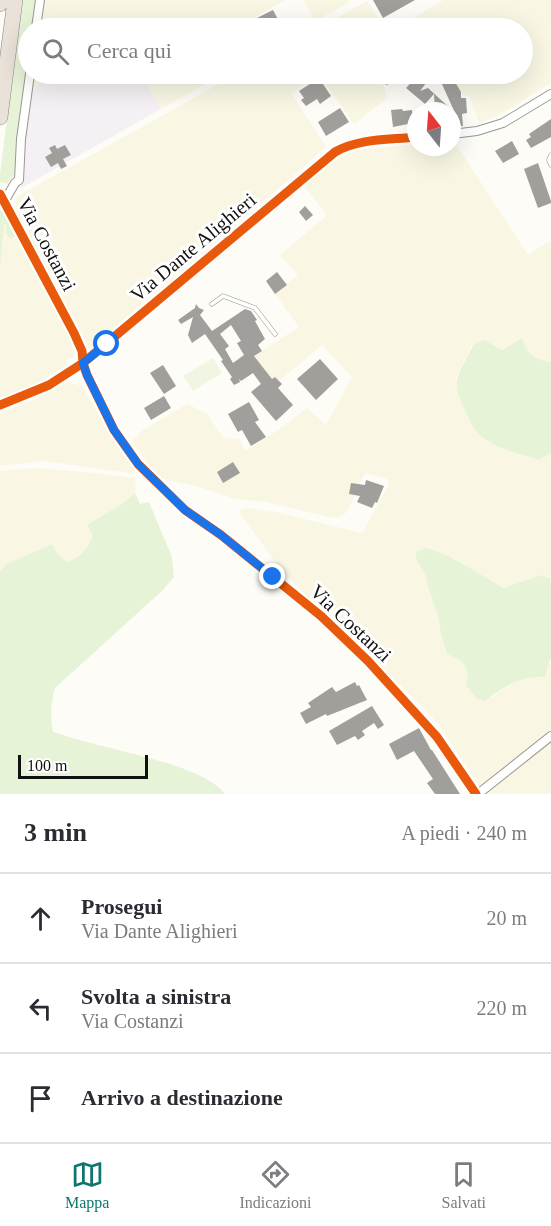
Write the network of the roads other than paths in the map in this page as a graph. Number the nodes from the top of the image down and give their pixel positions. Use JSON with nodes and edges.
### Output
{"nodes":[{"id":1,"x":15,"y":0,"type":"edge"},
{"id":2,"x":40,"y":0,"type":"edge"},
{"id":3,"x":37,"y":18,"type":"edge"},
{"id":4,"x":29,"y":84,"type":"edge"},
{"id":5,"x":551,"y":94,"type":"edge"},
{"id":6,"x":0,"y":117,"type":"edge"},
{"id":7,"x":461,"y":133,"type":"edge"},
{"id":8,"x":407,"y":138,"type":"edge"},
{"id":9,"x":551,"y":155,"type":"edge"},
{"id":10,"x":551,"y":165,"type":"edge"},
{"id":11,"x":2,"y":198,"type":"edge"},
{"id":12,"x":212,"y":304,"type":"dead end"},
{"id":13,"x":275,"y":334,"type":"dead end"},
{"id":14,"x":83,"y":363,"type":"junction"},
{"id":15,"x":0,"y":405,"type":"edge"},
{"id":16,"x":551,"y":736,"type":"edge"},
{"id":17,"x":477,"y":794,"type":"edge"}],
"edges":[{"from":1,"to":6,"type":"highway"},
{"from":2,"to":3,"type":"street"},
{"from":4,"to":11,"type":"street"},
{"from":5,"to":7,"type":"street"},
{"from":8,"to":14,"type":"street","name":"Via Dante Alighieri"},
{"from":9,"to":10,"type":"lane"},
{"from":11,"to":14,"type":"street","name":"Via Costanzi"},
{"from":12,"to":13,"type":"lane"},
{"from":14,"to":15,"type":"street","name":"Via Dante Alighieri"},
{"from":14,"to":17,"type":"street","name":"Via Costanzi"},
{"from":16,"to":17,"type":"street"}]}
